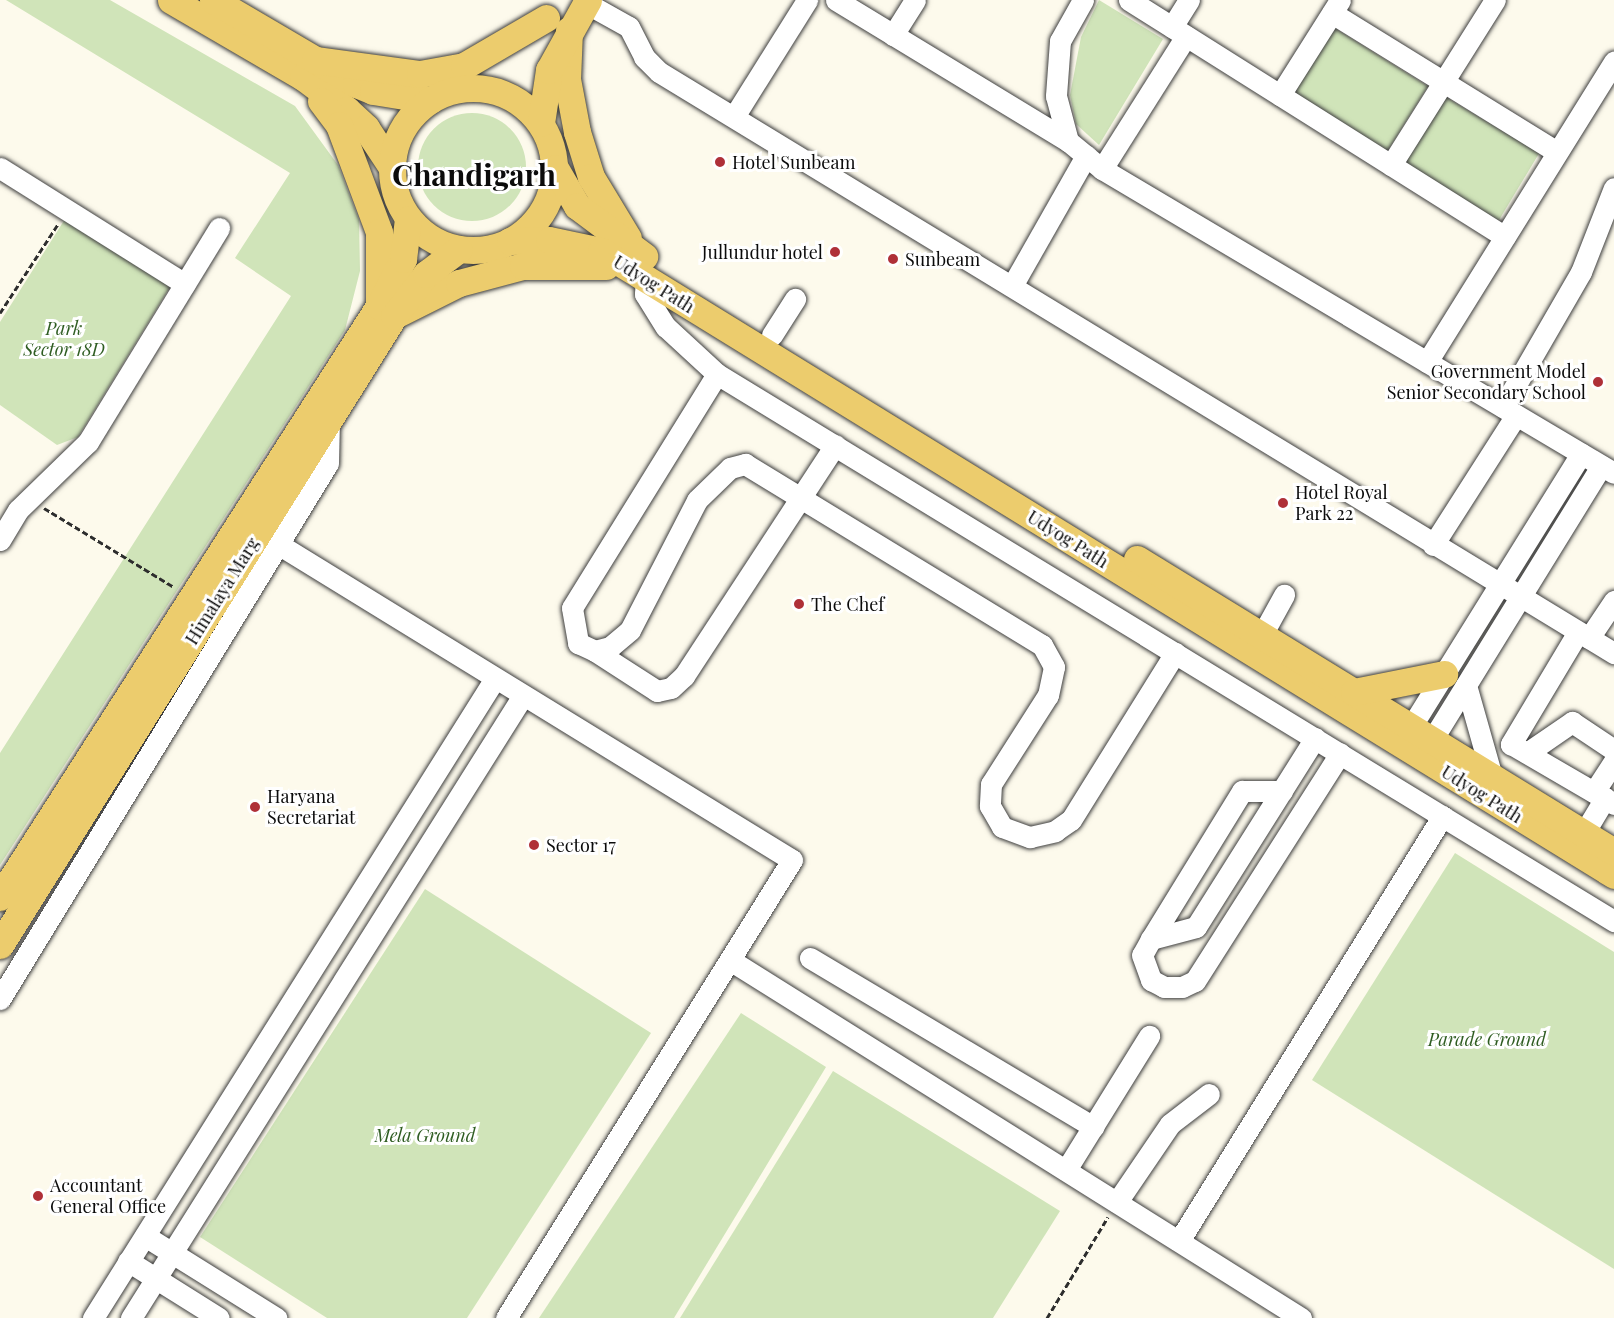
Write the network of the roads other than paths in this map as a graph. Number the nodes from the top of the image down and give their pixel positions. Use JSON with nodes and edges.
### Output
{"nodes":[{"id":1,"x":171,"y":0,"type":"edge"},
{"id":2,"x":213,"y":0,"type":"edge"},
{"id":3,"x":807,"y":0,"type":"edge"},
{"id":4,"x":836,"y":0,"type":"edge"},
{"id":5,"x":915,"y":0,"type":"edge"},
{"id":6,"x":1083,"y":0,"type":"edge"},
{"id":7,"x":1129,"y":0,"type":"edge"},
{"id":8,"x":1189,"y":0,"type":"edge"},
{"id":9,"x":1495,"y":0,"type":"edge"},
{"id":10,"x":587,"y":1,"type":"edge"},
{"id":11,"x":1336,"y":7,"type":"edge"},
{"id":12,"x":558,"y":16,"type":"edge"},
{"id":13,"x":1179,"y":32,"type":"junction"},
{"id":14,"x":893,"y":35,"type":"junction"},
{"id":15,"x":1614,"y":61,"type":"edge"},
{"id":16,"x":309,"y":69,"type":"junction"},
{"id":17,"x":1443,"y":82,"type":"junction"},
{"id":18,"x":475,"y":88,"type":"junction"},
{"id":19,"x":1280,"y":95,"type":"junction"},
{"id":20,"x":430,"y":100,"type":"junction"},
{"id":21,"x":735,"y":115,"type":"junction"},
{"id":22,"x":541,"y":123,"type":"junction"},
{"id":23,"x":1068,"y":141,"type":"junction"},
{"id":24,"x":1557,"y":152,"type":"junction"},
{"id":25,"x":1094,"y":163,"type":"junction"},
{"id":26,"x":1391,"y":165,"type":"junction"},
{"id":27,"x":391,"y":166,"type":"junction"},
{"id":28,"x":0,"y":168,"type":"edge"},
{"id":29,"x":555,"y":168,"type":"junction"},
{"id":30,"x":1614,"y":188,"type":"edge"},
{"id":31,"x":408,"y":219,"type":"junction"},
{"id":32,"x":219,"y":228,"type":"dead end"},
{"id":33,"x":1505,"y":237,"type":"junction"},
{"id":34,"x":510,"y":241,"type":"junction"},
{"id":35,"x":459,"y":249,"type":"junction"},
{"id":36,"x":638,"y":267,"type":"junction"},
{"id":37,"x":185,"y":284,"type":"junction"},
{"id":38,"x":1012,"y":286,"type":"junction"},
{"id":39,"x":795,"y":300,"type":"dead end"},
{"id":40,"x":386,"y":311,"type":"junction"},
{"id":41,"x":772,"y":335,"type":"junction"},
{"id":42,"x":1427,"y":362,"type":"junction"},
{"id":43,"x":717,"y":374,"type":"junction"},
{"id":44,"x":1509,"y":411,"type":"junction"},
{"id":45,"x":329,"y":419,"type":"junction"},
{"id":46,"x":835,"y":445,"type":"junction"},
{"id":47,"x":1581,"y":454,"type":"junction"},
{"id":48,"x":1607,"y":470,"type":"edge"},
{"id":49,"x":800,"y":498,"type":"junction"},
{"id":50,"x":0,"y":540,"type":"edge"},
{"id":51,"x":1433,"y":545,"type":"junction"},
{"id":52,"x":275,"y":550,"type":"junction"},
{"id":53,"x":1499,"y":586,"type":"junction"},
{"id":54,"x":1284,"y":595,"type":"dead end"},
{"id":55,"x":1520,"y":598,"type":"junction"},
{"id":56,"x":1614,"y":601,"type":"edge"},
{"id":57,"x":1262,"y":635,"type":"junction"},
{"id":58,"x":1584,"y":635,"type":"junction"},
{"id":59,"x":595,"y":651,"type":"junction"},
{"id":60,"x":1174,"y":653,"type":"junction"},
{"id":61,"x":1614,"y":653,"type":"edge"},
{"id":62,"x":1455,"y":679,"type":"junction"},
{"id":63,"x":491,"y":685,"type":"junction"},
{"id":64,"x":1354,"y":692,"type":"junction"},
{"id":65,"x":519,"y":702,"type":"junction"},
{"id":66,"x":1421,"y":734,"type":"junction"},
{"id":67,"x":1315,"y":738,"type":"junction"},
{"id":68,"x":1614,"y":750,"type":"edge"},
{"id":69,"x":1340,"y":753,"type":"junction"},
{"id":70,"x":1527,"y":753,"type":"junction"},
{"id":71,"x":1614,"y":760,"type":"edge"},
{"id":72,"x":1492,"y":777,"type":"junction"},
{"id":73,"x":1282,"y":791,"type":"junction"},
{"id":74,"x":1604,"y":798,"type":"edge"},
{"id":75,"x":1442,"y":816,"type":"junction"},
{"id":76,"x":406,"y":821,"type":"junction"},
{"id":77,"x":1584,"y":833,"type":"junction"},
{"id":78,"x":433,"y":839,"type":"junction"},
{"id":79,"x":1614,"y":852,"type":"edge"},
{"id":80,"x":1614,"y":875,"type":"edge"},
{"id":81,"x":0,"y":897,"type":"edge"},
{"id":82,"x":1614,"y":921,"type":"edge"},
{"id":83,"x":1151,"y":939,"type":"junction"},
{"id":84,"x":0,"y":945,"type":"edge"},
{"id":85,"x":810,"y":958,"type":"dead end"},
{"id":86,"x":730,"y":960,"type":"junction"},
{"id":87,"x":0,"y":999,"type":"edge"},
{"id":88,"x":1149,"y":1036,"type":"dead end"},
{"id":89,"x":1209,"y":1094,"type":"dead end"},
{"id":90,"x":1093,"y":1127,"type":"junction"},
{"id":91,"x":1066,"y":1170,"type":"junction"},
{"id":92,"x":1117,"y":1203,"type":"junction"},
{"id":93,"x":145,"y":1236,"type":"junction"},
{"id":94,"x":1179,"y":1242,"type":"junction"},
{"id":95,"x":172,"y":1253,"type":"junction"},
{"id":96,"x":128,"y":1261,"type":"junction"},
{"id":97,"x":156,"y":1278,"type":"junction"},
{"id":98,"x":93,"y":1318,"type":"edge"},
{"id":99,"x":131,"y":1318,"type":"edge"},
{"id":100,"x":219,"y":1318,"type":"edge"},
{"id":101,"x":276,"y":1318,"type":"edge"},
{"id":102,"x":506,"y":1318,"type":"edge"},
{"id":103,"x":1301,"y":1318,"type":"edge"}],
"edges":[{"from":1,"to":16,"type":"main road"},
{"from":2,"to":16,"type":"main road"},
{"from":3,"to":21,"type":"street"},
{"from":4,"to":14,"type":"street"},
{"from":5,"to":14,"type":"street"},
{"from":6,"to":23,"type":"street"},
{"from":7,"to":13,"type":"street"},
{"from":8,"to":13,"type":"street"},
{"from":9,"to":17,"type":"street"},
{"from":10,"to":12,"type":"main road"},
{"from":10,"to":21,"type":"street"},
{"from":11,"to":17,"type":"street"},
{"from":11,"to":19,"type":"street"},
{"from":12,"to":16,"type":"main road"},
{"from":12,"to":18,"type":"main road"},
{"from":12,"to":22,"type":"main road"},
{"from":12,"to":36,"type":"main road"},
{"from":13,"to":19,"type":"street"},
{"from":13,"to":25,"type":"street"},
{"from":14,"to":23,"type":"street"},
{"from":15,"to":24,"type":"street"},
{"from":16,"to":20,"type":"main road"},
{"from":16,"to":27,"type":"main road"},
{"from":16,"to":40,"type":"main road"},
{"from":17,"to":24,"type":"street"},
{"from":17,"to":26,"type":"street"},
{"from":18,"to":20,"type":"main road"},
{"from":18,"to":22,"type":"main road"},
{"from":19,"to":26,"type":"street"},
{"from":20,"to":27,"type":"main road"},
{"from":21,"to":38,"type":"street"},
{"from":22,"to":29,"type":"main road"},
{"from":23,"to":25,"type":"street"},
{"from":24,"to":33,"type":"street"},
{"from":25,"to":38,"type":"street"},
{"from":25,"to":42,"type":"street"},
{"from":26,"to":33,"type":"street"},
{"from":27,"to":31,"type":"main road"},
{"from":28,"to":37,"type":"street"},
{"from":29,"to":34,"type":"main road"},
{"from":29,"to":36,"type":"main road","name":"Udyog Path"},
{"from":30,"to":44,"type":"street"},
{"from":31,"to":35,"type":"main road"},
{"from":31,"to":40,"type":"main road","name":"Himalaya Marg"},
{"from":32,"to":37,"type":"street"},
{"from":33,"to":42,"type":"street"},
{"from":34,"to":35,"type":"main road"},
{"from":34,"to":36,"type":"main road","name":"Udyog Path"},
{"from":35,"to":40,"type":"main road","name":"Himalaya Marg"},
{"from":36,"to":40,"type":"main road"},
{"from":36,"to":41,"type":"main road","name":"Udyog Path"},
{"from":36,"to":43,"type":"street"},
{"from":36,"to":80,"type":"main road","name":"Udyog Path"},
{"from":37,"to":50,"type":"street"},
{"from":38,"to":51,"type":"street"},
{"from":39,"to":41,"type":"street"},
{"from":40,"to":45,"type":"main road","name":"Himalaya Marg"},
{"from":40,"to":81,"type":"main road","name":"Himalaya Marg"},
{"from":41,"to":57,"type":"main road","name":"Udyog Path"},
{"from":42,"to":44,"type":"street"},
{"from":43,"to":46,"type":"street"},
{"from":43,"to":59,"type":"street"},
{"from":44,"to":47,"type":"street"},
{"from":44,"to":51,"type":"street"},
{"from":45,"to":52,"type":"street"},
{"from":45,"to":84,"type":"main road","name":"Himalaya Marg"},
{"from":46,"to":49,"type":"street"},
{"from":46,"to":60,"type":"street"},
{"from":47,"to":48,"type":"street"},
{"from":47,"to":53,"type":"street"},
{"from":48,"to":55,"type":"street"},
{"from":49,"to":59,"type":"street"},
{"from":49,"to":59,"type":"street"},
{"from":49,"to":60,"type":"street"},
{"from":51,"to":53,"type":"street"},
{"from":52,"to":63,"type":"street"},
{"from":52,"to":87,"type":"street"},
{"from":53,"to":55,"type":"street"},
{"from":53,"to":62,"type":"street"},
{"from":54,"to":57,"type":"street"},
{"from":55,"to":58,"type":"street"},
{"from":55,"to":62,"type":"street"},
{"from":56,"to":58,"type":"street"},
{"from":57,"to":64,"type":"main road","name":"Udyog Path"},
{"from":58,"to":61,"type":"street"},
{"from":58,"to":70,"type":"street"},
{"from":60,"to":67,"type":"street"},
{"from":62,"to":64,"type":"main road"},
{"from":62,"to":66,"type":"street"},
{"from":62,"to":72,"type":"street"},
{"from":63,"to":65,"type":"street"},
{"from":63,"to":76,"type":"street"},
{"from":64,"to":66,"type":"main road","name":"Udyog Path"},
{"from":65,"to":78,"type":"street"},
{"from":65,"to":86,"type":"street"},
{"from":66,"to":72,"type":"main road","name":"Udyog Path"},
{"from":67,"to":69,"type":"street"},
{"from":67,"to":73,"type":"street"},
{"from":68,"to":70,"type":"street"},
{"from":69,"to":75,"type":"street"},
{"from":69,"to":83,"type":"street"},
{"from":70,"to":74,"type":"street"},
{"from":71,"to":74,"type":"street"},
{"from":72,"to":77,"type":"main road","name":"Udyog Path"},
{"from":73,"to":83,"type":"street"},
{"from":73,"to":83,"type":"street"},
{"from":74,"to":77,"type":"street"},
{"from":75,"to":82,"type":"street"},
{"from":75,"to":94,"type":"street"},
{"from":76,"to":78,"type":"street"},
{"from":76,"to":93,"type":"street"},
{"from":77,"to":79,"type":"main road","name":"Udyog Path"},
{"from":78,"to":95,"type":"street"},
{"from":85,"to":90,"type":"street"},
{"from":86,"to":91,"type":"street"},
{"from":86,"to":102,"type":"street"},
{"from":88,"to":90,"type":"street"},
{"from":89,"to":92,"type":"street"},
{"from":90,"to":91,"type":"street"},
{"from":91,"to":92,"type":"street"},
{"from":92,"to":94,"type":"street"},
{"from":93,"to":95,"type":"street"},
{"from":93,"to":96,"type":"street"},
{"from":94,"to":103,"type":"street"},
{"from":95,"to":97,"type":"street"},
{"from":95,"to":101,"type":"street"},
{"from":96,"to":97,"type":"street"},
{"from":96,"to":98,"type":"street"},
{"from":97,"to":99,"type":"street"},
{"from":97,"to":100,"type":"street"}]}
